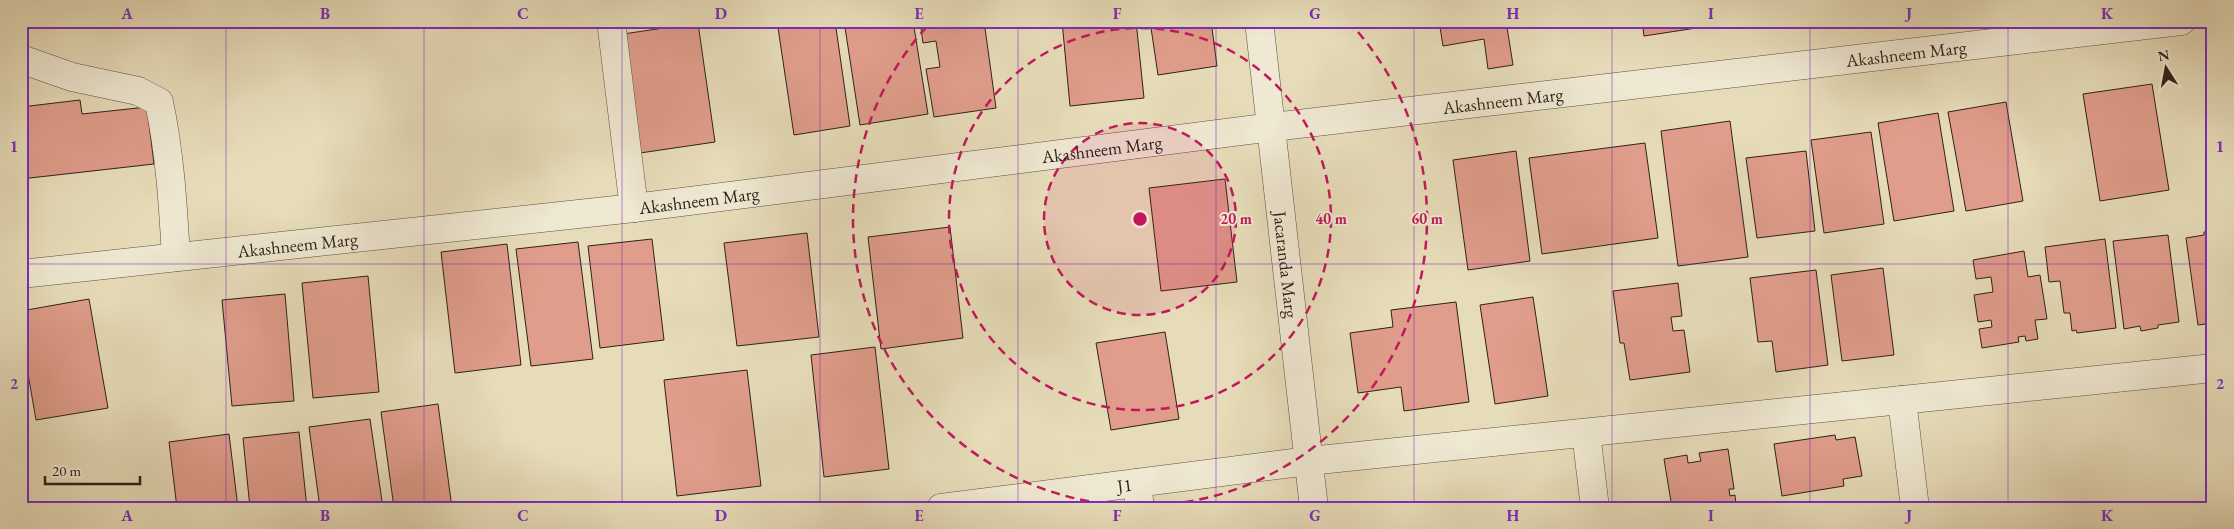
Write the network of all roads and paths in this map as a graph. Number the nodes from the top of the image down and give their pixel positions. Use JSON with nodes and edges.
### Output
{"nodes":[{"id":1,"x":611,"y":21,"type":"edge"},
{"id":2,"x":1259,"y":21,"type":"edge"},
{"id":3,"x":2181,"y":21,"type":"edge"},
{"id":4,"x":21,"y":59,"type":"edge"},
{"id":5,"x":1273,"y":127,"type":"junction"},
{"id":6,"x":634,"y":208,"type":"junction"},
{"id":7,"x":176,"y":258,"type":"junction"},
{"id":8,"x":21,"y":274,"type":"edge"},
{"id":9,"x":2213,"y":368,"type":"edge"},
{"id":10,"x":1902,"y":400,"type":"junction"},
{"id":11,"x":1586,"y":432,"type":"junction"},
{"id":12,"x":1308,"y":461,"type":"junction"},
{"id":13,"x":1139,"y":495,"type":"edge"},
{"id":14,"x":1004,"y":504,"type":"edge"},
{"id":15,"x":941,"y":508,"type":"edge"},
{"id":16,"x":1314,"y":508,"type":"edge"},
{"id":17,"x":1594,"y":508,"type":"edge"},
{"id":18,"x":1915,"y":508,"type":"edge"}],
"edges":[{"from":1,"to":6,"type":"street"},
{"from":2,"to":5,"type":"street","name":"Jacaranda Marg"},
{"from":3,"to":5,"type":"street","name":"Akashneem Marg"},
{"from":4,"to":7,"type":"street"},
{"from":5,"to":6,"type":"street","name":"Akashneem Marg"},
{"from":5,"to":12,"type":"street","name":"Jacaranda Marg"},
{"from":6,"to":7,"type":"street","name":"Akashneem Marg"},
{"from":7,"to":8,"type":"street","name":"Akashneem Marg"},
{"from":9,"to":10,"type":"street","name":"J1"},
{"from":10,"to":11,"type":"street","name":"J1"},
{"from":10,"to":18,"type":"street"},
{"from":11,"to":12,"type":"street","name":"J1"},
{"from":11,"to":17,"type":"street"},
{"from":12,"to":13,"type":"street","name":"J1"},
{"from":12,"to":16,"type":"street","name":"Jacaranda Marg"},
{"from":13,"to":14,"type":"street","name":"J1"},
{"from":14,"to":15,"type":"street","name":"J1"}]}
